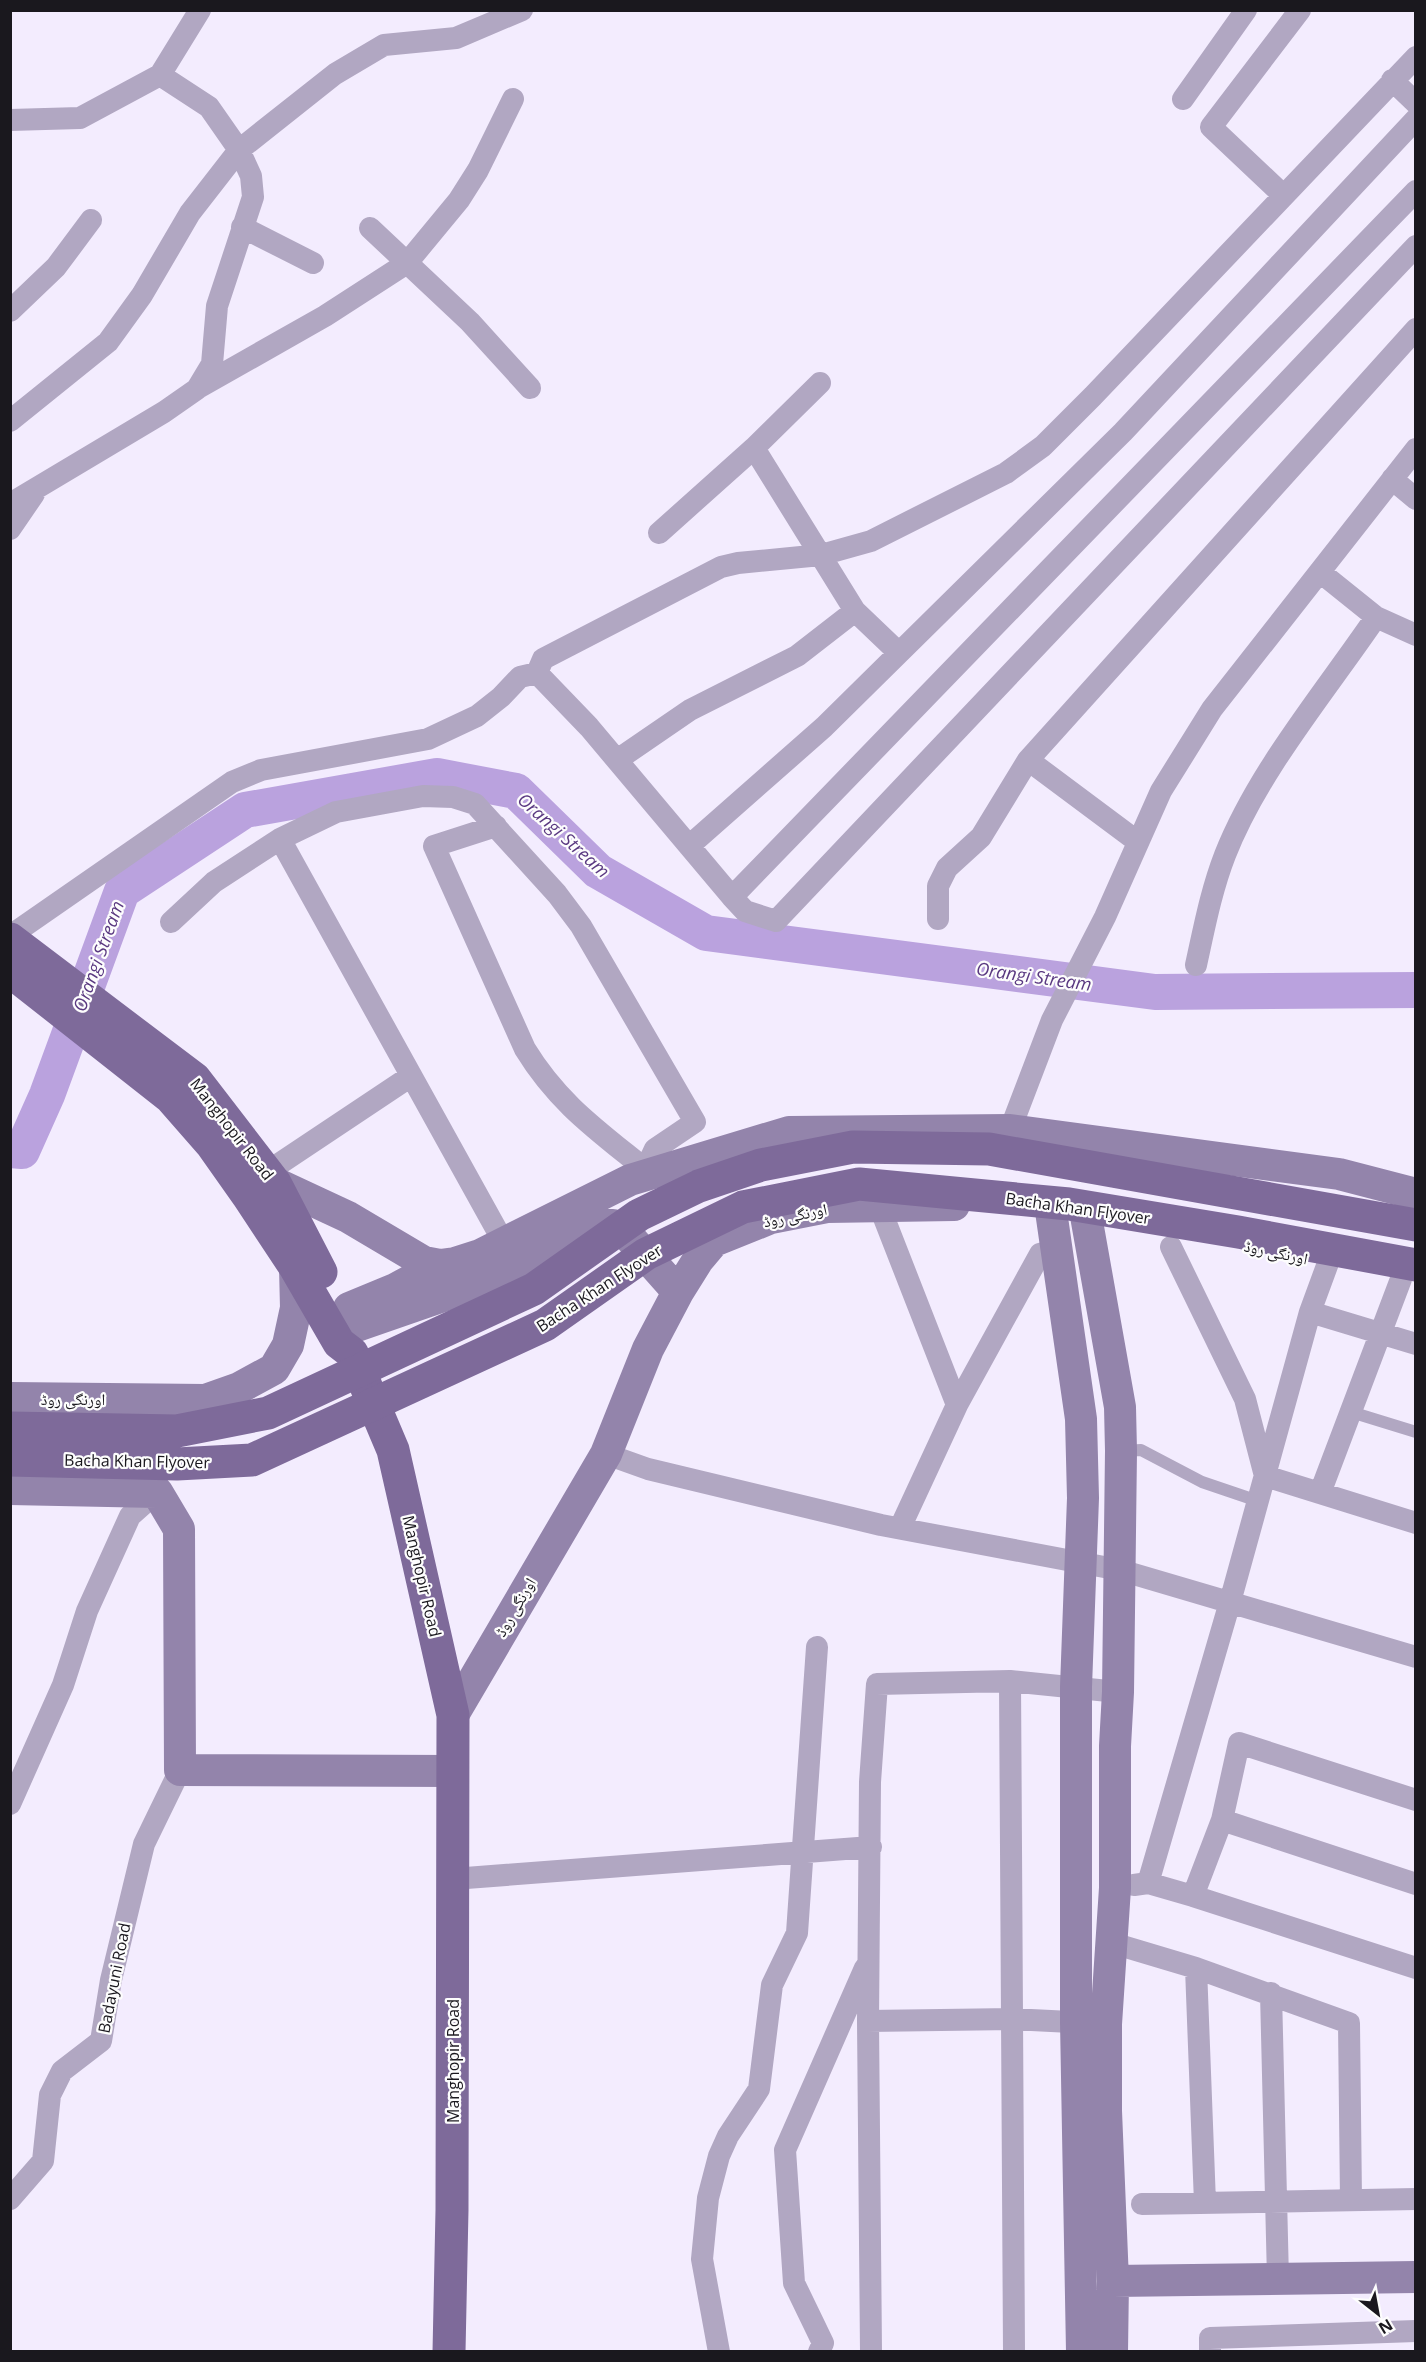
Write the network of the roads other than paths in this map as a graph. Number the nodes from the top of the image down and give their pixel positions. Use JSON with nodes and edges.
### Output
{"nodes":[{"id":1,"x":200,"y":10,"type":"edge"},
{"id":2,"x":522,"y":10,"type":"edge"},
{"id":3,"x":1245,"y":10,"type":"edge"},
{"id":4,"x":1300,"y":10,"type":"edge"},
{"id":5,"x":1416,"y":57,"type":"edge"},
{"id":6,"x":160,"y":75,"type":"junction"},
{"id":7,"x":1392,"y":80,"type":"junction"},
{"id":8,"x":513,"y":99,"type":"dead end"},
{"id":9,"x":1183,"y":99,"type":"dead end"},
{"id":10,"x":1416,"y":103,"type":"edge"},
{"id":11,"x":1416,"y":119,"type":"edge"},
{"id":12,"x":10,"y":120,"type":"edge"},
{"id":13,"x":239,"y":150,"type":"junction"},
{"id":14,"x":1416,"y":190,"type":"edge"},
{"id":15,"x":1283,"y":195,"type":"junction"},
{"id":16,"x":91,"y":220,"type":"dead end"},
{"id":17,"x":242,"y":227,"type":"junction"},
{"id":18,"x":370,"y":228,"type":"dead end"},
{"id":19,"x":1416,"y":246,"type":"edge"},
{"id":20,"x":313,"y":263,"type":"dead end"},
{"id":21,"x":407,"y":263,"type":"junction"},
{"id":22,"x":10,"y":311,"type":"edge"},
{"id":23,"x":1416,"y":328,"type":"edge"},
{"id":24,"x":820,"y":383,"type":"dead end"},
{"id":25,"x":197,"y":388,"type":"junction"},
{"id":26,"x":530,"y":388,"type":"dead end"},
{"id":27,"x":10,"y":421,"type":"edge"},
{"id":28,"x":754,"y":448,"type":"junction"},
{"id":29,"x":1416,"y":449,"type":"edge"},
{"id":30,"x":1392,"y":479,"type":"junction"},
{"id":31,"x":38,"y":488,"type":"junction"},
{"id":32,"x":1416,"y":499,"type":"edge"},
{"id":33,"x":10,"y":504,"type":"edge"},
{"id":34,"x":10,"y":529,"type":"edge"},
{"id":35,"x":659,"y":533,"type":"dead end"},
{"id":36,"x":821,"y":555,"type":"junction"},
{"id":37,"x":1320,"y":572,"type":"junction"},
{"id":38,"x":855,"y":611,"type":"junction"},
{"id":39,"x":1376,"y":617,"type":"junction"},
{"id":40,"x":1416,"y":635,"type":"edge"},
{"id":41,"x":899,"y":653,"type":"junction"},
{"id":42,"x":537,"y":673,"type":"junction"},
{"id":43,"x":617,"y":760,"type":"junction"},
{"id":44,"x":1028,"y":760,"type":"junction"},
{"id":45,"x":496,"y":826,"type":"junction"},
{"id":46,"x":280,"y":839,"type":"junction"},
{"id":47,"x":1138,"y":842,"type":"junction"},
{"id":48,"x":689,"y":846,"type":"junction"},
{"id":49,"x":732,"y":897,"type":"junction"},
{"id":50,"x":938,"y":919,"type":"dead end"},
{"id":51,"x":171,"y":922,"type":"dead end"},
{"id":52,"x":12,"y":947,"type":"edge"},
{"id":53,"x":1196,"y":965,"type":"dead end"},
{"id":54,"x":411,"y":1076,"type":"junction"},
{"id":55,"x":183,"y":1088,"type":"junction"},
{"id":56,"x":1010,"y":1131,"type":"junction"},
{"id":57,"x":643,"y":1173,"type":"junction"},
{"id":58,"x":271,"y":1177,"type":"junction"},
{"id":59,"x":1416,"y":1194,"type":"edge"},
{"id":60,"x":1051,"y":1211,"type":"junction"},
{"id":61,"x":1086,"y":1216,"type":"junction"},
{"id":62,"x":884,"y":1218,"type":"dead end"},
{"id":63,"x":1416,"y":1225,"type":"edge"},
{"id":64,"x":504,"y":1243,"type":"junction"},
{"id":65,"x":1171,"y":1247,"type":"dead end"},
{"id":66,"x":1055,"y":1250,"type":"junction"},
{"id":67,"x":1328,"y":1263,"type":"junction"},
{"id":68,"x":440,"y":1265,"type":"junction"},
{"id":69,"x":295,"y":1267,"type":"junction"},
{"id":70,"x":1411,"y":1275,"type":"edge"},
{"id":71,"x":678,"y":1292,"type":"junction"},
{"id":72,"x":1310,"y":1312,"type":"junction"},
{"id":73,"x":340,"y":1329,"type":"junction"},
{"id":74,"x":1380,"y":1334,"type":"junction"},
{"id":75,"x":1416,"y":1344,"type":"edge"},
{"id":76,"x":10,"y":1398,"type":"edge"},
{"id":77,"x":957,"y":1405,"type":"junction"},
{"id":78,"x":1351,"y":1412,"type":"junction"},
{"id":79,"x":10,"y":1428,"type":"edge"},
{"id":80,"x":1416,"y":1432,"type":"edge"},
{"id":81,"x":1121,"y":1451,"type":"junction"},
{"id":82,"x":606,"y":1454,"type":"junction"},
{"id":83,"x":10,"y":1460,"type":"edge"},
{"id":84,"x":1265,"y":1476,"type":"junction"},
{"id":85,"x":10,"y":1490,"type":"edge"},
{"id":86,"x":158,"y":1492,"type":"junction"},
{"id":87,"x":1320,"y":1493,"type":"junction"},
{"id":88,"x":1258,"y":1501,"type":"junction"},
{"id":89,"x":1416,"y":1523,"type":"edge"},
{"id":90,"x":900,"y":1528,"type":"junction"},
{"id":91,"x":1080,"y":1563,"type":"junction"},
{"id":92,"x":1120,"y":1570,"type":"junction"},
{"id":93,"x":1230,"y":1602,"type":"junction"},
{"id":94,"x":817,"y":1647,"type":"dead end"},
{"id":95,"x":1416,"y":1657,"type":"edge"},
{"id":96,"x":1010,"y":1681,"type":"junction"},
{"id":97,"x":1076,"y":1687,"type":"junction"},
{"id":98,"x":1118,"y":1692,"type":"junction"},
{"id":99,"x":453,"y":1715,"type":"junction"},
{"id":100,"x":180,"y":1770,"type":"junction"},
{"id":101,"x":453,"y":1771,"type":"junction"},
{"id":102,"x":1416,"y":1800,"type":"edge"},
{"id":103,"x":10,"y":1804,"type":"edge"},
{"id":104,"x":1222,"y":1820,"type":"junction"},
{"id":105,"x":870,"y":1847,"type":"junction"},
{"id":106,"x":803,"y":1852,"type":"junction"},
{"id":107,"x":453,"y":1879,"type":"junction"},
{"id":108,"x":1148,"y":1883,"type":"junction"},
{"id":109,"x":1416,"y":1884,"type":"edge"},
{"id":110,"x":1115,"y":1888,"type":"junction"},
{"id":111,"x":1193,"y":1896,"type":"junction"},
{"id":112,"x":1109,"y":1942,"type":"junction"},
{"id":113,"x":870,"y":1956,"type":"junction"},
{"id":114,"x":1196,"y":1968,"type":"junction"},
{"id":115,"x":1416,"y":1968,"type":"edge"},
{"id":116,"x":1271,"y":1994,"type":"junction"},
{"id":117,"x":1013,"y":2019,"type":"junction"},
{"id":118,"x":868,"y":2021,"type":"junction"},
{"id":119,"x":1091,"y":2023,"type":"junction"},
{"id":120,"x":10,"y":2199,"type":"edge"},
{"id":121,"x":1416,"y":2199,"type":"edge"},
{"id":122,"x":1351,"y":2200,"type":"junction"},
{"id":123,"x":1278,"y":2201,"type":"junction"},
{"id":124,"x":1205,"y":2203,"type":"junction"},
{"id":125,"x":1142,"y":2204,"type":"dead end"},
{"id":126,"x":1416,"y":2277,"type":"edge"},
{"id":127,"x":1278,"y":2279,"type":"junction"},
{"id":128,"x":1113,"y":2282,"type":"junction"},
{"id":129,"x":1416,"y":2331,"type":"edge"},
{"id":130,"x":449,"y":2352,"type":"edge"},
{"id":131,"x":719,"y":2352,"type":"edge"},
{"id":132,"x":819,"y":2352,"type":"edge"},
{"id":133,"x":871,"y":2352,"type":"edge"},
{"id":134,"x":1014,"y":2352,"type":"edge"},
{"id":135,"x":1082,"y":2352,"type":"edge"},
{"id":136,"x":1113,"y":2352,"type":"edge"},
{"id":137,"x":1210,"y":2352,"type":"edge"}],
"edges":[{"from":1,"to":6,"type":"street"},
{"from":2,"to":13,"type":"street"},
{"from":3,"to":9,"type":"street"},
{"from":4,"to":15,"type":"street"},
{"from":5,"to":7,"type":"street"},
{"from":6,"to":12,"type":"street"},
{"from":6,"to":13,"type":"street"},
{"from":7,"to":10,"type":"street"},
{"from":7,"to":15,"type":"street"},
{"from":8,"to":21,"type":"street"},
{"from":11,"to":41,"type":"street"},
{"from":13,"to":17,"type":"street"},
{"from":13,"to":27,"type":"street"},
{"from":14,"to":49,"type":"street"},
{"from":15,"to":36,"type":"street"},
{"from":16,"to":22,"type":"street"},
{"from":17,"to":20,"type":"street"},
{"from":17,"to":25,"type":"street"},
{"from":18,"to":21,"type":"street"},
{"from":19,"to":49,"type":"street"},
{"from":21,"to":25,"type":"street"},
{"from":21,"to":26,"type":"street"},
{"from":23,"to":44,"type":"street"},
{"from":24,"to":28,"type":"street"},
{"from":25,"to":31,"type":"street"},
{"from":28,"to":35,"type":"street"},
{"from":28,"to":36,"type":"street"},
{"from":29,"to":30,"type":"street"},
{"from":30,"to":32,"type":"street"},
{"from":30,"to":37,"type":"street"},
{"from":31,"to":33,"type":"street"},
{"from":31,"to":34,"type":"street"},
{"from":36,"to":38,"type":"street"},
{"from":36,"to":42,"type":"street"},
{"from":37,"to":39,"type":"street"},
{"from":37,"to":47,"type":"street"},
{"from":38,"to":41,"type":"street"},
{"from":38,"to":43,"type":"street"},
{"from":39,"to":40,"type":"street"},
{"from":39,"to":53,"type":"street"},
{"from":41,"to":48,"type":"street"},
{"from":42,"to":43,"type":"street"},
{"from":42,"to":52,"type":"street"},
{"from":43,"to":48,"type":"street"},
{"from":44,"to":47,"type":"street"},
{"from":44,"to":50,"type":"street"},
{"from":45,"to":46,"type":"street"},
{"from":45,"to":57,"type":"street"},
{"from":45,"to":57,"type":"street"},
{"from":46,"to":51,"type":"street"},
{"from":46,"to":54,"type":"street"},
{"from":47,"to":56,"type":"street"},
{"from":48,"to":49,"type":"street"},
{"from":52,"to":55,"type":"main road","name":"Manghopir Road"},
{"from":54,"to":58,"type":"street"},
{"from":54,"to":64,"type":"street"},
{"from":55,"to":58,"type":"main road","name":"Manghopir Road"},
{"from":55,"to":69,"type":"main road","name":"Manghopir Road"},
{"from":56,"to":57,"type":"street"},
{"from":56,"to":59,"type":"street"},
{"from":57,"to":64,"type":"street"},
{"from":58,"to":68,"type":"street"},
{"from":58,"to":73,"type":"main road","name":"Manghopir Road"},
{"from":60,"to":61,"type":"street","name":"اورنگی روڈ"},
{"from":60,"to":66,"type":"street"},
{"from":60,"to":71,"type":"street","name":"اورنگی روڈ"},
{"from":61,"to":67,"type":"street","name":"اورنگی روڈ"},
{"from":61,"to":81,"type":"street"},
{"from":62,"to":77,"type":"street"},
{"from":63,"to":79,"type":"main road","name":"Bacha Khan Flyover","bridge":true},
{"from":64,"to":68,"type":"street"},
{"from":65,"to":84,"type":"street"},
{"from":66,"to":77,"type":"street"},
{"from":66,"to":91,"type":"street"},
{"from":67,"to":70,"type":"street","name":"اورنگی روڈ"},
{"from":67,"to":72,"type":"street"},
{"from":68,"to":73,"type":"street"},
{"from":69,"to":73,"type":"main road","name":"Manghopir Road"},
{"from":69,"to":76,"type":"street","name":"اورنگی روڈ"},
{"from":70,"to":74,"type":"street"},
{"from":70,"to":83,"type":"main road","name":"Bacha Khan Flyover","bridge":true},
{"from":71,"to":73,"type":"street"},
{"from":71,"to":82,"type":"street","name":"اورنگی روڈ"},
{"from":72,"to":74,"type":"street"},
{"from":72,"to":84,"type":"street"},
{"from":73,"to":99,"type":"main road","name":"Manghopir Road"},
{"from":74,"to":75,"type":"street"},
{"from":74,"to":78,"type":"street"},
{"from":77,"to":90,"type":"street"},
{"from":78,"to":80,"type":"lane"},
{"from":78,"to":87,"type":"street"},
{"from":81,"to":88,"type":"lane"},
{"from":81,"to":92,"type":"street"},
{"from":82,"to":90,"type":"street"},
{"from":82,"to":99,"type":"street","name":"اورنگی روڈ"},
{"from":84,"to":87,"type":"street"},
{"from":84,"to":88,"type":"street"},
{"from":85,"to":86,"type":"street"},
{"from":86,"to":100,"type":"street"},
{"from":86,"to":103,"type":"street"},
{"from":87,"to":89,"type":"street"},
{"from":88,"to":93,"type":"street"},
{"from":90,"to":91,"type":"street"},
{"from":91,"to":92,"type":"street"},
{"from":91,"to":97,"type":"street"},
{"from":92,"to":93,"type":"street"},
{"from":92,"to":98,"type":"street"},
{"from":93,"to":95,"type":"street"},
{"from":93,"to":108,"type":"street"},
{"from":94,"to":106,"type":"street"},
{"from":96,"to":97,"type":"street"},
{"from":96,"to":105,"type":"street"},
{"from":96,"to":117,"type":"street"},
{"from":97,"to":98,"type":"street"},
{"from":97,"to":119,"type":"street"},
{"from":98,"to":110,"type":"street"},
{"from":99,"to":101,"type":"main road","name":"Manghopir Road"},
{"from":100,"to":101,"type":"street"},
{"from":100,"to":120,"type":"street","name":"Badayuni Road"},
{"from":101,"to":107,"type":"main road","name":"Manghopir Road"},
{"from":102,"to":104,"type":"street"},
{"from":104,"to":109,"type":"street"},
{"from":104,"to":111,"type":"street"},
{"from":105,"to":106,"type":"street"},
{"from":105,"to":113,"type":"street"},
{"from":106,"to":107,"type":"street"},
{"from":106,"to":131,"type":"street"},
{"from":107,"to":130,"type":"main road","name":"Manghopir Road"},
{"from":108,"to":110,"type":"street"},
{"from":108,"to":111,"type":"street"},
{"from":110,"to":112,"type":"street"},
{"from":111,"to":115,"type":"street"},
{"from":112,"to":114,"type":"street"},
{"from":112,"to":119,"type":"street"},
{"from":113,"to":118,"type":"street"},
{"from":113,"to":132,"type":"street"},
{"from":114,"to":116,"type":"street"},
{"from":114,"to":124,"type":"street"},
{"from":116,"to":122,"type":"street"},
{"from":116,"to":123,"type":"street"},
{"from":117,"to":118,"type":"street"},
{"from":117,"to":119,"type":"street"},
{"from":117,"to":134,"type":"street"},
{"from":118,"to":133,"type":"street"},
{"from":119,"to":128,"type":"street"},
{"from":119,"to":135,"type":"street"},
{"from":121,"to":122,"type":"street"},
{"from":122,"to":123,"type":"street"},
{"from":123,"to":124,"type":"street"},
{"from":123,"to":127,"type":"street"},
{"from":124,"to":125,"type":"street"},
{"from":126,"to":127,"type":"street"},
{"from":127,"to":128,"type":"street"},
{"from":128,"to":136,"type":"street"},
{"from":129,"to":137,"type":"street"}]}
